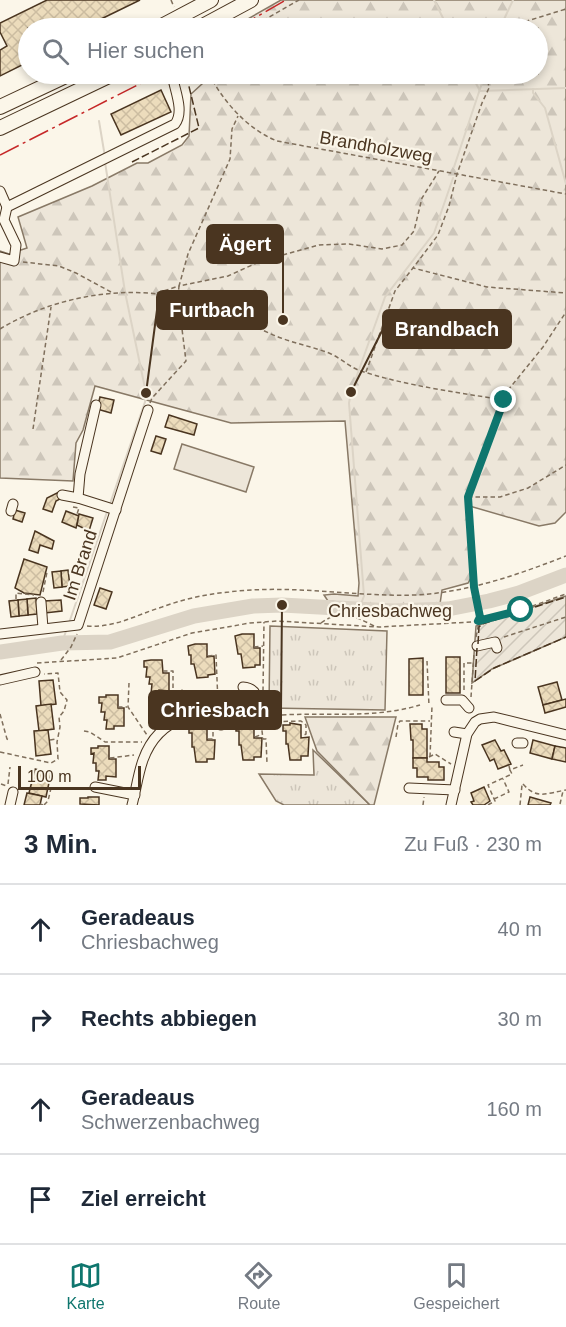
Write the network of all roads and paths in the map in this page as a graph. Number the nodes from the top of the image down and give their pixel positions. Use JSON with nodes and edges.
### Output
{"nodes":[{"id":1,"x":171,"y":0,"type":"edge"},
{"id":2,"x":211,"y":0,"type":"edge"},
{"id":3,"x":299,"y":0,"type":"edge"},
{"id":4,"x":247,"y":2,"type":"edge"},
{"id":5,"x":175,"y":8,"type":"dead end"},
{"id":6,"x":566,"y":9,"type":"edge"},
{"id":7,"x":177,"y":18,"type":"edge"},
{"id":8,"x":217,"y":18,"type":"edge"},
{"id":9,"x":225,"y":18,"type":"edge"},
{"id":10,"x":268,"y":18,"type":"edge"},
{"id":11,"x":537,"y":18,"type":"edge"},
{"id":12,"x":49,"y":84,"type":"edge"},
{"id":13,"x":92,"y":84,"type":"edge"},
{"id":14,"x":174,"y":84,"type":"edge"},
{"id":15,"x":214,"y":84,"type":"edge"},
{"id":16,"x":488,"y":84,"type":"edge"},
{"id":17,"x":0,"y":107,"type":"edge"},
{"id":18,"x":239,"y":114,"type":"junction"},
{"id":19,"x":0,"y":128,"type":"edge"},
{"id":20,"x":439,"y":171,"type":"junction"},
{"id":21,"x":457,"y":174,"type":"junction"},
{"id":22,"x":0,"y":192,"type":"edge"},
{"id":23,"x":566,"y":194,"type":"edge"},
{"id":24,"x":7,"y":207,"type":"junction"},
{"id":25,"x":0,"y":257,"type":"edge"},
{"id":26,"x":28,"y":262,"type":"dead end"},
{"id":27,"x":414,"y":268,"type":"junction"},
{"id":28,"x":179,"y":286,"type":"junction"},
{"id":29,"x":111,"y":293,"type":"junction"},
{"id":30,"x":156,"y":293,"type":"junction"},
{"id":31,"x":566,"y":293,"type":"edge"},
{"id":32,"x":178,"y":297,"type":"junction"},
{"id":33,"x":52,"y":306,"type":"junction"},
{"id":34,"x":566,"y":312,"type":"edge"},
{"id":35,"x":0,"y":329,"type":"edge"},
{"id":36,"x":366,"y":372,"type":"junction"},
{"id":37,"x":504,"y":400,"type":"junction"},
{"id":38,"x":96,"y":405,"type":"dead end"},
{"id":39,"x":148,"y":410,"type":"joint"},
{"id":40,"x":33,"y":429,"type":"dead end"},
{"id":41,"x":566,"y":465,"type":"edge"},
{"id":42,"x":62,"y":495,"type":"dead end"},
{"id":43,"x":468,"y":497,"type":"junction"},
{"id":44,"x":78,"y":498,"type":"junction"},
{"id":45,"x":79,"y":509,"type":"dead end"},
{"id":46,"x":114,"y":510,"type":"junction"},
{"id":47,"x":77,"y":514,"type":"dead end"},
{"id":48,"x":566,"y":556,"type":"edge"},
{"id":49,"x":474,"y":589,"type":"junction"},
{"id":50,"x":566,"y":594,"type":"edge"},
{"id":51,"x":16,"y":599,"type":"dead end"},
{"id":52,"x":41,"y":599,"type":"joint"},
{"id":53,"x":566,"y":617,"type":"edge"},
{"id":54,"x":478,"y":621,"type":"junction"},
{"id":55,"x":264,"y":622,"type":"junction"},
{"id":56,"x":320,"y":624,"type":"junction"},
{"id":57,"x":71,"y":625,"type":"junction"},
{"id":58,"x":376,"y":627,"type":"junction"},
{"id":59,"x":44,"y":628,"type":"junction"},
{"id":60,"x":0,"y":634,"type":"edge"},
{"id":61,"x":75,"y":639,"type":"dead end"},
{"id":62,"x":496,"y":645,"type":"joint"},
{"id":63,"x":264,"y":646,"type":"junction"},
{"id":64,"x":477,"y":646,"type":"dead end"},
{"id":65,"x":254,"y":647,"type":"dead end"},
{"id":66,"x":208,"y":656,"type":"dead end"},
{"id":67,"x":60,"y":661,"type":"junction"},
{"id":68,"x":427,"y":661,"type":"dead end"},
{"id":69,"x":474,"y":663,"type":"junction"},
{"id":70,"x":34,"y":668,"type":"junction"},
{"id":71,"x":163,"y":671,"type":"dead end"},
{"id":72,"x":2,"y":682,"type":"edge"},
{"id":73,"x":129,"y":682,"type":"dead end"},
{"id":74,"x":243,"y":687,"type":"dead end"},
{"id":75,"x":182,"y":689,"type":"dead end"},
{"id":76,"x":60,"y":692,"type":"junction"},
{"id":77,"x":55,"y":693,"type":"dead end"},
{"id":78,"x":258,"y":700,"type":"junction"},
{"id":79,"x":446,"y":700,"type":"dead end"},
{"id":80,"x":462,"y":700,"type":"junction"},
{"id":81,"x":420,"y":705,"type":"dead end"},
{"id":82,"x":118,"y":707,"type":"dead end"},
{"id":83,"x":128,"y":707,"type":"junction"},
{"id":84,"x":469,"y":708,"type":"joint"},
{"id":85,"x":220,"y":709,"type":"junction"},
{"id":86,"x":182,"y":710,"type":"dead end"},
{"id":87,"x":0,"y":714,"type":"edge"},
{"id":88,"x":173,"y":714,"type":"dead end"},
{"id":89,"x":259,"y":714,"type":"junction"},
{"id":90,"x":267,"y":716,"type":"dead end"},
{"id":91,"x":53,"y":718,"type":"dead end"},
{"id":92,"x":59,"y":718,"type":"junction"},
{"id":93,"x":431,"y":721,"type":"junction"},
{"id":94,"x":261,"y":722,"type":"junction"},
{"id":95,"x":2,"y":725,"type":"edge"},
{"id":96,"x":221,"y":725,"type":"dead end"},
{"id":97,"x":84,"y":731,"type":"dead end"},
{"id":98,"x":454,"y":732,"type":"dead end"},
{"id":99,"x":467,"y":734,"type":"junction"},
{"id":100,"x":261,"y":735,"type":"junction"},
{"id":101,"x":566,"y":735,"type":"edge"},
{"id":102,"x":147,"y":736,"type":"dead end"},
{"id":103,"x":302,"y":736,"type":"dead end"},
{"id":104,"x":255,"y":737,"type":"dead end"},
{"id":105,"x":396,"y":737,"type":"dead end"},
{"id":106,"x":57,"y":739,"type":"junction"},
{"id":107,"x":207,"y":739,"type":"dead end"},
{"id":108,"x":213,"y":739,"type":"dead end"},
{"id":109,"x":50,"y":740,"type":"dead end"},
{"id":110,"x":9,"y":741,"type":"dead end"},
{"id":111,"x":143,"y":742,"type":"dead end"},
{"id":112,"x":0,"y":752,"type":"edge"},
{"id":113,"x":138,"y":755,"type":"dead end"},
{"id":114,"x":110,"y":758,"type":"dead end"},
{"id":115,"x":267,"y":763,"type":"dead end"},
{"id":116,"x":523,"y":765,"type":"dead end"},
{"id":117,"x":455,"y":766,"type":"dead end"},
{"id":118,"x":508,"y":766,"type":"dead end"},
{"id":119,"x":10,"y":767,"type":"dead end"},
{"id":120,"x":510,"y":770,"type":"junction"},
{"id":121,"x":502,"y":778,"type":"junction"},
{"id":122,"x":1,"y":784,"type":"edge"},
{"id":123,"x":9,"y":787,"type":"junction"},
{"id":124,"x":95,"y":787,"type":"dead end"},
{"id":125,"x":49,"y":788,"type":"dead end"},
{"id":126,"x":565,"y":790,"type":"edge"},
{"id":127,"x":454,"y":792,"type":"junction"},
{"id":128,"x":425,"y":793,"type":"junction"},
{"id":129,"x":542,"y":795,"type":"junction"},
{"id":130,"x":494,"y":799,"type":"junction"},
{"id":131,"x":541,"y":799,"type":"dead end"},
{"id":132,"x":133,"y":800,"type":"edge"},
{"id":133,"x":560,"y":804,"type":"edge"},
{"id":134,"x":10,"y":805,"type":"edge"},
{"id":135,"x":42,"y":805,"type":"edge"},
{"id":136,"x":423,"y":805,"type":"edge"},
{"id":137,"x":451,"y":805,"type":"edge"},
{"id":138,"x":488,"y":805,"type":"edge"},
{"id":139,"x":520,"y":805,"type":"edge"}],
"edges":[{"from":1,"to":5,"type":"path"},
{"from":2,"to":7,"type":"highway"},
{"from":3,"to":10,"type":"path"},
{"from":4,"to":8,"type":"highway"},
{"from":4,"to":9,"type":"street"},
{"from":6,"to":11,"type":"path"},
{"from":12,"to":17,"type":"highway"},
{"from":13,"to":19,"type":"highway"},
{"from":14,"to":24,"type":"street"},
{"from":15,"to":18,"type":"path","name":"Brandholzweg"},
{"from":16,"to":21,"type":"path"},
{"from":18,"to":20,"type":"path","name":"Brandholzweg"},
{"from":18,"to":28,"type":"path"},
{"from":20,"to":21,"type":"path","name":"Brandholzweg"},
{"from":20,"to":28,"type":"path"},
{"from":21,"to":23,"type":"path","name":"Brandholzweg"},
{"from":21,"to":27,"type":"path"},
{"from":22,"to":24,"type":"street"},
{"from":24,"to":25,"type":"street"},
{"from":26,"to":29,"type":"path"},
{"from":27,"to":31,"type":"path"},
{"from":27,"to":36,"type":"path"},
{"from":28,"to":30,"type":"path"},
{"from":28,"to":32,"type":"path"},
{"from":29,"to":30,"type":"path"},
{"from":29,"to":33,"type":"path"},
{"from":30,"to":32,"type":"path"},
{"from":32,"to":36,"type":"path"},
{"from":32,"to":39,"type":"path"},
{"from":33,"to":35,"type":"path"},
{"from":33,"to":40,"type":"path"},
{"from":34,"to":37,"type":"path"},
{"from":36,"to":37,"type":"path"},
{"from":37,"to":43,"type":"path"},
{"from":38,"to":44,"type":"street"},
{"from":39,"to":46,"type":"street","name":"Im Brand"},
{"from":41,"to":43,"type":"path"},
{"from":42,"to":44,"type":"street"},
{"from":43,"to":49,"type":"path"},
{"from":44,"to":46,"type":"street"},
{"from":45,"to":47,"type":"path"},
{"from":46,"to":57,"type":"street","name":"Im Brand"},
{"from":48,"to":49,"type":"path"},
{"from":49,"to":54,"type":"path"},
{"from":49,"to":57,"type":"path"},
{"from":50,"to":54,"type":"path","name":"Chriesbachweg"},
{"from":51,"to":52,"type":"path"},
{"from":52,"to":59,"type":"street"},
{"from":53,"to":62,"type":"path"},
{"from":54,"to":58,"type":"path","name":"Chriesbachweg"},
{"from":54,"to":69,"type":"path"},
{"from":55,"to":56,"type":"path","name":"Chriesbachweg"},
{"from":55,"to":63,"type":"path"},
{"from":55,"to":67,"type":"path","name":"Chriesbachweg"},
{"from":56,"to":58,"type":"path","name":"Chriesbachweg"},
{"from":56,"to":58,"type":"path"},
{"from":57,"to":59,"type":"street","name":"Im Brand"},
{"from":59,"to":60,"type":"street","name":"Im Brand"},
{"from":61,"to":67,"type":"path"},
{"from":62,"to":64,"type":"street"},
{"from":63,"to":65,"type":"path"},
{"from":63,"to":78,"type":"path"},
{"from":66,"to":85,"type":"path"},
{"from":67,"to":70,"type":"path","name":"Chriesbachweg"},
{"from":68,"to":93,"type":"path"},
{"from":69,"to":80,"type":"path"},
{"from":69,"to":84,"type":"path"},
{"from":70,"to":72,"type":"street"},
{"from":70,"to":76,"type":"path"},
{"from":71,"to":88,"type":"path"},
{"from":73,"to":83,"type":"path"},
{"from":74,"to":78,"type":"street"},
{"from":75,"to":86,"type":"path"},
{"from":76,"to":77,"type":"path"},
{"from":76,"to":92,"type":"path"},
{"from":78,"to":89,"type":"street"},
{"from":79,"to":80,"type":"street"},
{"from":80,"to":84,"type":"street"},
{"from":81,"to":90,"type":"path"},
{"from":82,"to":83,"type":"path"},
{"from":83,"to":102,"type":"path"},
{"from":85,"to":89,"type":"street"},
{"from":85,"to":96,"type":"street"},
{"from":85,"to":132,"type":"street"},
{"from":87,"to":95,"type":"path"},
{"from":89,"to":94,"type":"path"},
{"from":91,"to":92,"type":"path"},
{"from":92,"to":106,"type":"path"},
{"from":93,"to":105,"type":"path"},
{"from":93,"to":117,"type":"path"},
{"from":94,"to":100,"type":"path"},
{"from":94,"to":103,"type":"path"},
{"from":95,"to":110,"type":"path"},
{"from":97,"to":111,"type":"path"},
{"from":98,"to":99,"type":"street"},
{"from":99,"to":101,"type":"street"},
{"from":99,"to":127,"type":"street"},
{"from":100,"to":104,"type":"path"},
{"from":100,"to":115,"type":"path"},
{"from":106,"to":109,"type":"path"},
{"from":106,"to":112,"type":"path"},
{"from":107,"to":108,"type":"path"},
{"from":113,"to":114,"type":"path"},
{"from":116,"to":120,"type":"path"},
{"from":118,"to":120,"type":"path"},
{"from":119,"to":123,"type":"path"},
{"from":120,"to":121,"type":"path"},
{"from":121,"to":130,"type":"path"},
{"from":121,"to":130,"type":"path"},
{"from":122,"to":123,"type":"path"},
{"from":123,"to":134,"type":"street"},
{"from":124,"to":132,"type":"street"},
{"from":125,"to":135,"type":"path"},
{"from":126,"to":129,"type":"path"},
{"from":126,"to":133,"type":"path"},
{"from":127,"to":128,"type":"street"},
{"from":127,"to":128,"type":"street"},
{"from":127,"to":137,"type":"street"},
{"from":128,"to":136,"type":"path"},
{"from":129,"to":131,"type":"path"},
{"from":129,"to":139,"type":"path"},
{"from":130,"to":138,"type":"path"}]}
